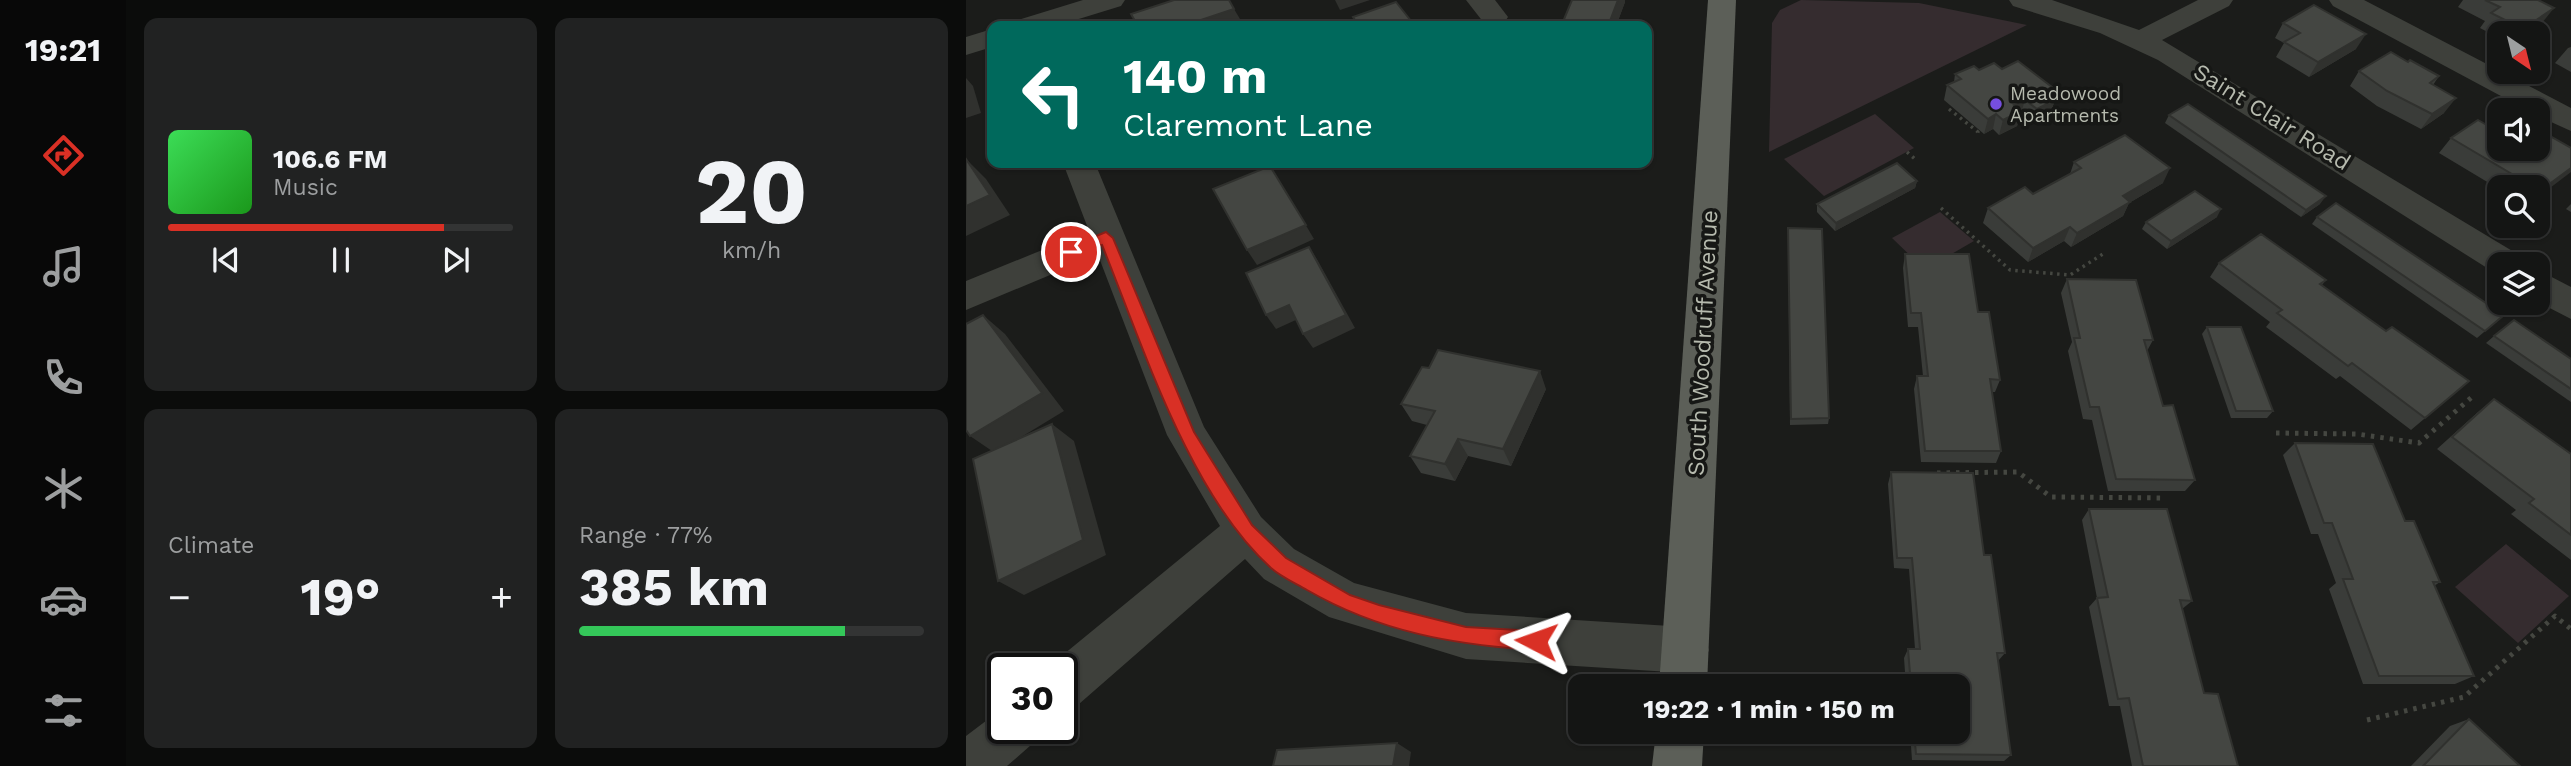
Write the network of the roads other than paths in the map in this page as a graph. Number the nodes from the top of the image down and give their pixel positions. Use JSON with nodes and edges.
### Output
{"nodes":[{"id":1,"x":1019,"y":0,"type":"edge"},
{"id":2,"x":1111,"y":0,"type":"edge"},
{"id":3,"x":1722,"y":0,"type":"edge"},
{"id":4,"x":2023,"y":0,"type":"edge"},
{"id":5,"x":2219,"y":0,"type":"edge"},
{"id":6,"x":2343,"y":0,"type":"edge"},
{"id":7,"x":1026,"y":21,"type":"edge"},
{"id":8,"x":1044,"y":21,"type":"edge"},
{"id":9,"x":987,"y":40,"type":"edge"},
{"id":10,"x":2141,"y":40,"type":"junction"},
{"id":11,"x":966,"y":46,"type":"edge"},
{"id":12,"x":2571,"y":121,"type":"edge"},
{"id":13,"x":1081,"y":168,"type":"edge"},
{"id":14,"x":1106,"y":238,"type":"junction"},
{"id":15,"x":2488,"y":252,"type":"edge"},
{"id":16,"x":2550,"y":292,"type":"edge"},
{"id":17,"x":966,"y":296,"type":"edge"},
{"id":18,"x":2571,"y":305,"type":"edge"},
{"id":19,"x":1246,"y":531,"type":"junction"},
{"id":20,"x":1684,"y":668,"type":"edge"},
{"id":21,"x":1078,"y":673,"type":"edge"},
{"id":22,"x":995,"y":744,"type":"edge"},
{"id":23,"x":1679,"y":744,"type":"edge"},
{"id":24,"x":969,"y":766,"type":"edge"},
{"id":25,"x":1678,"y":766,"type":"edge"}],
"edges":[{"from":1,"to":7,"type":"street"},
{"from":2,"to":8,"type":"street"},
{"from":3,"to":20,"type":"main road","name":"South Woodruff Avenue"},
{"from":4,"to":10,"type":"street","name":"Saint Clair Road"},
{"from":5,"to":10,"type":"street"},
{"from":6,"to":12,"type":"street"},
{"from":9,"to":11,"type":"street"},
{"from":10,"to":15,"type":"street","name":"Saint Clair Road"},
{"from":13,"to":14,"type":"street"},
{"from":14,"to":17,"type":"street"},
{"from":14,"to":19,"type":"street"},
{"from":16,"to":18,"type":"street"},
{"from":19,"to":20,"type":"street"},
{"from":19,"to":21,"type":"street"},
{"from":22,"to":24,"type":"street"},
{"from":23,"to":25,"type":"main road"}]}
